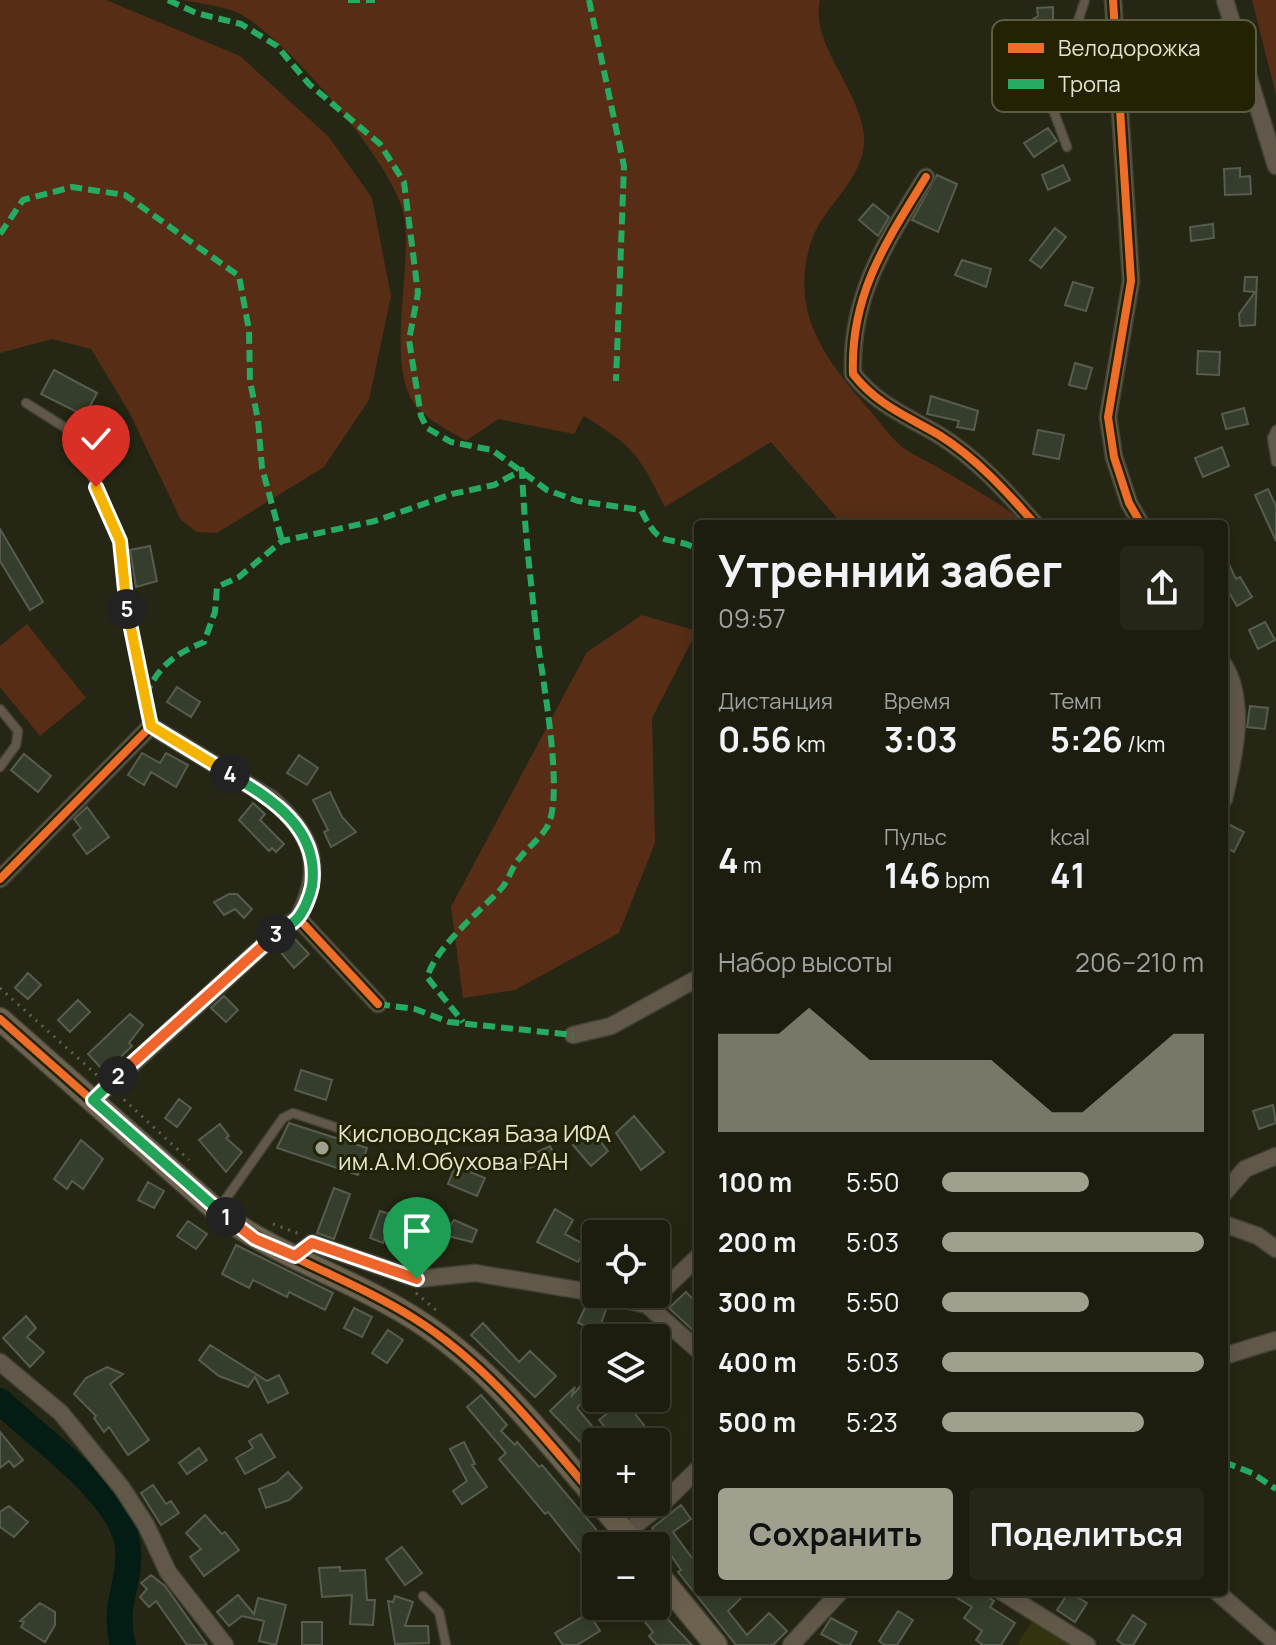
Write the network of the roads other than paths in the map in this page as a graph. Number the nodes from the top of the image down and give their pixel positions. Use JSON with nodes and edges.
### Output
{"nodes":[{"id":1,"x":1085,"y":0,"type":"edge"},
{"id":2,"x":1113,"y":0,"type":"edge"},
{"id":3,"x":1225,"y":0,"type":"edge"},
{"id":4,"x":1078,"y":20,"type":"edge"},
{"id":5,"x":1114,"y":20,"type":"edge"},
{"id":6,"x":1231,"y":20,"type":"edge"},
{"id":7,"x":1256,"y":101,"type":"edge"},
{"id":8,"x":1054,"y":112,"type":"edge"},
{"id":9,"x":1120,"y":112,"type":"edge"},
{"id":10,"x":1067,"y":147,"type":"dead end"},
{"id":11,"x":1276,"y":166,"type":"edge"},
{"id":12,"x":926,"y":177,"type":"dead end"},
{"id":13,"x":26,"y":403,"type":"dead end"},
{"id":14,"x":1276,"y":430,"type":"edge"},
{"id":15,"x":1276,"y":462,"type":"edge"},
{"id":16,"x":1031,"y":520,"type":"edge"},
{"id":17,"x":1139,"y":520,"type":"edge"},
{"id":18,"x":1228,"y":672,"type":"edge"},
{"id":19,"x":0,"y":709,"type":"edge"},
{"id":20,"x":151,"y":726,"type":"junction"},
{"id":21,"x":0,"y":767,"type":"edge"},
{"id":22,"x":1228,"y":778,"type":"edge"},
{"id":23,"x":0,"y":879,"type":"edge"},
{"id":24,"x":298,"y":918,"type":"junction"},
{"id":25,"x":694,"y":980,"type":"edge"},
{"id":26,"x":378,"y":1004,"type":"dead end"},
{"id":27,"x":0,"y":1019,"type":"edge"},
{"id":28,"x":573,"y":1035,"type":"dead end"},
{"id":29,"x":93,"y":1100,"type":"junction"},
{"id":30,"x":368,"y":1138,"type":"dead end"},
{"id":31,"x":1276,"y":1156,"type":"edge"},
{"id":32,"x":1228,"y":1188,"type":"edge"},
{"id":33,"x":217,"y":1211,"type":"junction"},
{"id":34,"x":1228,"y":1225,"type":"edge"},
{"id":35,"x":1276,"y":1249,"type":"edge"},
{"id":36,"x":295,"y":1256,"type":"junction"},
{"id":37,"x":694,"y":1261,"type":"edge"},
{"id":38,"x":670,"y":1283,"type":"edge"},
{"id":39,"x":582,"y":1291,"type":"edge"},
{"id":40,"x":650,"y":1308,"type":"edge"},
{"id":41,"x":1276,"y":1340,"type":"edge"},
{"id":42,"x":694,"y":1346,"type":"edge"},
{"id":43,"x":1228,"y":1355,"type":"edge"},
{"id":44,"x":0,"y":1362,"type":"edge"},
{"id":45,"x":694,"y":1473,"type":"edge"},
{"id":46,"x":582,"y":1482,"type":"edge"},
{"id":47,"x":611,"y":1516,"type":"edge"},
{"id":48,"x":624,"y":1532,"type":"edge"},
{"id":49,"x":636,"y":1532,"type":"edge"},
{"id":50,"x":670,"y":1589,"type":"edge"},
{"id":51,"x":423,"y":1596,"type":"dead end"},
{"id":52,"x":836,"y":1596,"type":"edge"},
{"id":53,"x":1008,"y":1596,"type":"edge"},
{"id":54,"x":1222,"y":1596,"type":"edge"},
{"id":55,"x":1276,"y":1643,"type":"edge"},
{"id":56,"x":225,"y":1645,"type":"edge"},
{"id":57,"x":446,"y":1645,"type":"edge"},
{"id":58,"x":716,"y":1645,"type":"edge"},
{"id":59,"x":791,"y":1645,"type":"edge"},
{"id":60,"x":1087,"y":1645,"type":"edge"}],
"edges":[{"from":1,"to":4,"type":"lane"},
{"from":2,"to":5,"type":"street"},
{"from":3,"to":6,"type":"street"},
{"from":7,"to":11,"type":"street"},
{"from":8,"to":10,"type":"lane"},
{"from":9,"to":17,"type":"street"},
{"from":12,"to":16,"type":"street"},
{"from":13,"to":20,"type":"lane"},
{"from":14,"to":15,"type":"lane"},
{"from":18,"to":22,"type":"street"},
{"from":19,"to":21,"type":"lane"},
{"from":20,"to":23,"type":"street"},
{"from":20,"to":24,"type":"street"},
{"from":24,"to":26,"type":"street"},
{"from":24,"to":29,"type":"street"},
{"from":25,"to":28,"type":"street"},
{"from":27,"to":29,"type":"street"},
{"from":29,"to":33,"type":"street"},
{"from":30,"to":33,"type":"lane"},
{"from":31,"to":32,"type":"street"},
{"from":33,"to":36,"type":"street"},
{"from":34,"to":35,"type":"street"},
{"from":36,"to":39,"type":"street"},
{"from":36,"to":46,"type":"street"},
{"from":37,"to":38,"type":"street"},
{"from":40,"to":42,"type":"street"},
{"from":41,"to":43,"type":"street"},
{"from":44,"to":56,"type":"street"},
{"from":45,"to":49,"type":"street"},
{"from":47,"to":48,"type":"street"},
{"from":50,"to":58,"type":"street"},
{"from":51,"to":57,"type":"lane"},
{"from":52,"to":59,"type":"street"},
{"from":53,"to":60,"type":"street"},
{"from":54,"to":55,"type":"street"}]}
